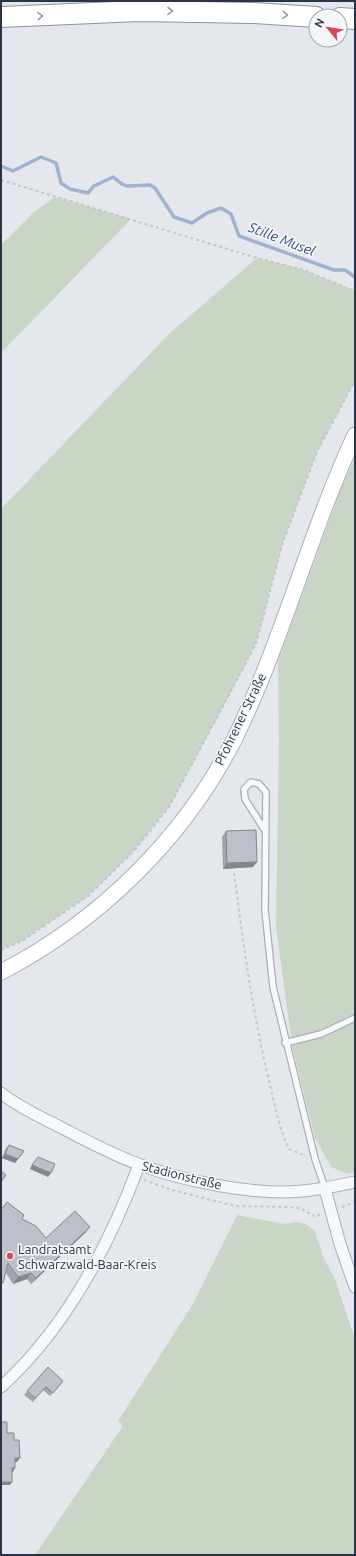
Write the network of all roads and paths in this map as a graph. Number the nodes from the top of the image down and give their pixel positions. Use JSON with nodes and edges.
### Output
{"nodes":[{"id":1,"x":308,"y":16,"type":"edge"},
{"id":2,"x":1,"y":18,"type":"edge"},
{"id":3,"x":1,"y":180,"type":"edge"},
{"id":4,"x":355,"y":291,"type":"edge"},
{"id":5,"x":355,"y":380,"type":"edge"},
{"id":6,"x":355,"y":435,"type":"edge"},
{"id":7,"x":264,"y":829,"type":"junction"},
{"id":8,"x":234,"y":873,"type":"dead end"},
{"id":9,"x":1,"y":950,"type":"edge"},
{"id":10,"x":1,"y":972,"type":"edge"},
{"id":11,"x":355,"y":1018,"type":"edge"},
{"id":12,"x":285,"y":1043,"type":"junction"},
{"id":13,"x":1,"y":1093,"type":"edge"},
{"id":14,"x":315,"y":1159,"type":"junction"},
{"id":15,"x":139,"y":1165,"type":"junction"},
{"id":16,"x":135,"y":1176,"type":"junction"},
{"id":17,"x":355,"y":1182,"type":"edge"},
{"id":18,"x":325,"y":1188,"type":"junction"},
{"id":19,"x":355,"y":1202,"type":"edge"},
{"id":20,"x":330,"y":1209,"type":"junction"},
{"id":21,"x":355,"y":1287,"type":"edge"},
{"id":22,"x":1,"y":1387,"type":"edge"}],
"edges":[{"from":2,"to":1,"type":"highway","one_way":true},
{"from":3,"to":4,"type":"path"},
{"from":5,"to":9,"type":"path"},
{"from":6,"to":10,"type":"main road","name":"Pfohrener Straße"},
{"from":7,"to":7,"type":"lane"},
{"from":7,"to":12,"type":"lane"},
{"from":8,"to":14,"type":"path"},
{"from":11,"to":12,"type":"lane"},
{"from":12,"to":14,"type":"lane"},
{"from":13,"to":15,"type":"street","name":"Stadionstraße"},
{"from":14,"to":18,"type":"lane"},
{"from":15,"to":16,"type":"street"},
{"from":15,"to":18,"type":"street","name":"Stadionstraße"},
{"from":16,"to":20,"type":"path"},
{"from":16,"to":22,"type":"street"},
{"from":17,"to":18,"type":"street","name":"Stadionstraße"},
{"from":18,"to":20,"type":"street"},
{"from":19,"to":20,"type":"path"},
{"from":20,"to":21,"type":"street"}]}
